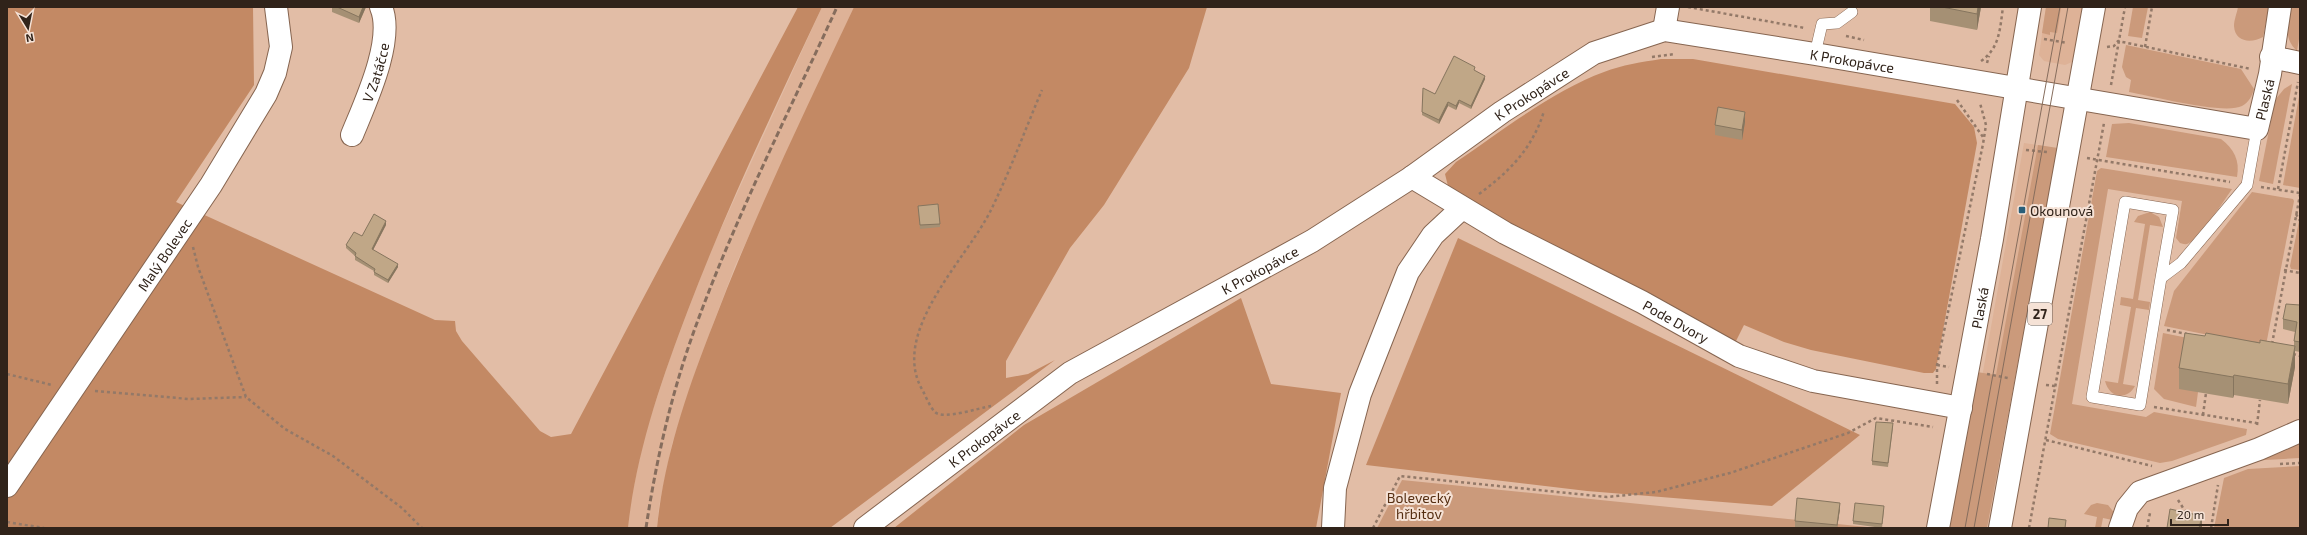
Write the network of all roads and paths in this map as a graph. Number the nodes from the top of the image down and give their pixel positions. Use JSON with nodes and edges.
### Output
{"nodes":[{"id":1,"x":276,"y":7,"type":"edge"},
{"id":2,"x":381,"y":7,"type":"edge"},
{"id":3,"x":1668,"y":7,"type":"edge"},
{"id":4,"x":2003,"y":7,"type":"edge"},
{"id":5,"x":2030,"y":7,"type":"edge"},
{"id":6,"x":2094,"y":7,"type":"edge"},
{"id":7,"x":2125,"y":7,"type":"edge"},
{"id":8,"x":2152,"y":7,"type":"edge"},
{"id":9,"x":2280,"y":7,"type":"edge"},
{"id":10,"x":1852,"y":12,"type":"dead end"},
{"id":11,"x":1664,"y":30,"type":"junction"},
{"id":12,"x":2040,"y":38,"type":"dead end"},
{"id":13,"x":2118,"y":41,"type":"junction"},
{"id":14,"x":2070,"y":44,"type":"dead end"},
{"id":15,"x":2145,"y":47,"type":"junction"},
{"id":16,"x":1676,"y":54,"type":"dead end"},
{"id":17,"x":1815,"y":54,"type":"junction"},
{"id":18,"x":1989,"y":56,"type":"dead end"},
{"id":19,"x":1648,"y":57,"type":"dead end"},
{"id":20,"x":2263,"y":64,"type":"junction"},
{"id":21,"x":2299,"y":72,"type":"edge"},
{"id":22,"x":2017,"y":88,"type":"junction"},
{"id":23,"x":1042,"y":90,"type":"dead end"},
{"id":24,"x":1961,"y":98,"type":"dead end"},
{"id":25,"x":2076,"y":99,"type":"junction"},
{"id":26,"x":1979,"y":100,"type":"dead end"},
{"id":27,"x":2108,"y":104,"type":"junction"},
{"id":28,"x":1544,"y":111,"type":"dead end"},
{"id":29,"x":2257,"y":129,"type":"junction"},
{"id":30,"x":352,"y":135,"type":"dead end"},
{"id":31,"x":1983,"y":137,"type":"junction"},
{"id":32,"x":2007,"y":148,"type":"junction"},
{"id":33,"x":2068,"y":155,"type":"junction"},
{"id":34,"x":2096,"y":160,"type":"junction"},
{"id":35,"x":1412,"y":177,"type":"junction"},
{"id":36,"x":2247,"y":184,"type":"junction"},
{"id":37,"x":2278,"y":189,"type":"junction"},
{"id":38,"x":2300,"y":194,"type":"edge"},
{"id":39,"x":1462,"y":208,"type":"junction"},
{"id":40,"x":2296,"y":214,"type":"junction"},
{"id":41,"x":187,"y":220,"type":"junction"},
{"id":42,"x":2300,"y":221,"type":"edge"},
{"id":43,"x":2284,"y":270,"type":"junction"},
{"id":44,"x":2300,"y":273,"type":"edge"},
{"id":45,"x":2162,"y":278,"type":"junction"},
{"id":46,"x":2153,"y":327,"type":"junction"},
{"id":47,"x":2195,"y":335,"type":"edge"},
{"id":48,"x":2271,"y":350,"type":"edge"},
{"id":49,"x":2285,"y":353,"type":"edge"},
{"id":50,"x":2300,"y":356,"type":"edge"},
{"id":51,"x":1983,"y":373,"type":"dead end"},
{"id":52,"x":7,"y":374,"type":"edge"},
{"id":53,"x":2015,"y":379,"type":"dead end"},
{"id":54,"x":72,"y":389,"type":"junction"},
{"id":55,"x":2206,"y":393,"type":"edge"},
{"id":56,"x":246,"y":397,"type":"junction"},
{"id":57,"x":2260,"y":400,"type":"edge"},
{"id":58,"x":1937,"y":403,"type":"junction"},
{"id":59,"x":995,"y":405,"type":"dead end"},
{"id":60,"x":2140,"y":405,"type":"junction"},
{"id":61,"x":1961,"y":408,"type":"junction"},
{"id":62,"x":2203,"y":415,"type":"junction"},
{"id":63,"x":1933,"y":427,"type":"junction"},
{"id":64,"x":2300,"y":431,"type":"edge"},
{"id":65,"x":1933,"y":434,"type":"dead end"},
{"id":66,"x":7,"y":486,"type":"edge"},
{"id":67,"x":2177,"y":498,"type":"dead end"},
{"id":68,"x":2188,"y":516,"type":"edge"},
{"id":69,"x":7,"y":522,"type":"edge"},
{"id":70,"x":44,"y":528,"type":"edge"},
{"id":71,"x":422,"y":528,"type":"edge"},
{"id":72,"x":865,"y":528,"type":"edge"},
{"id":73,"x":1333,"y":528,"type":"edge"},
{"id":74,"x":1373,"y":528,"type":"edge"},
{"id":75,"x":1938,"y":528,"type":"edge"},
{"id":76,"x":2000,"y":528,"type":"edge"},
{"id":77,"x":2029,"y":528,"type":"edge"},
{"id":78,"x":2120,"y":528,"type":"edge"}],
"edges":[{"from":1,"to":41,"type":"street","name":"Malý Bolevec"},
{"from":2,"to":30,"type":"street","name":"V Zatáčce"},
{"from":3,"to":11,"type":"street"},
{"from":4,"to":18,"type":"path"},
{"from":5,"to":22,"type":"street","name":"Plaská"},
{"from":6,"to":25,"type":"street","number":"27"},
{"from":7,"to":13,"type":"path"},
{"from":8,"to":15,"type":"path"},
{"from":9,"to":20,"type":"street","name":"Plaská"},
{"from":10,"to":17,"type":"lane"},
{"from":11,"to":17,"type":"street","name":"K Prokopávce"},
{"from":11,"to":35,"type":"street","name":"K Prokopávce"},
{"from":12,"to":14,"type":"path"},
{"from":13,"to":15,"type":"path"},
{"from":13,"to":27,"type":"path"},
{"from":15,"to":20,"type":"path"},
{"from":16,"to":19,"type":"path"},
{"from":17,"to":22,"type":"street","name":"K Prokopávce"},
{"from":20,"to":21,"type":"street"},
{"from":20,"to":29,"type":"street","name":"Plaská"},
{"from":21,"to":37,"type":"path"},
{"from":22,"to":25,"type":"street","name":"Plaská"},
{"from":22,"to":32,"type":"street","name":"Plaská"},
{"from":23,"to":59,"type":"path"},
{"from":24,"to":31,"type":"path"},
{"from":25,"to":27,"type":"street","name":"Plaská"},
{"from":25,"to":33,"type":"street","number":"27"},
{"from":26,"to":31,"type":"path"},
{"from":27,"to":29,"type":"street","name":"Plaská"},
{"from":27,"to":34,"type":"path"},
{"from":28,"to":39,"type":"path"},
{"from":29,"to":36,"type":"lane"},
{"from":31,"to":58,"type":"path"},
{"from":32,"to":33,"type":"path"},
{"from":32,"to":61,"type":"street","name":"Plaská"},
{"from":33,"to":34,"type":"path"},
{"from":33,"to":76,"type":"street","number":"27"},
{"from":34,"to":36,"type":"path"},
{"from":34,"to":77,"type":"path"},
{"from":35,"to":39,"type":"street","name":"Pode Dvory"},
{"from":35,"to":72,"type":"street","name":"K Prokopávce"},
{"from":36,"to":37,"type":"path"},
{"from":36,"to":45,"type":"lane"},
{"from":37,"to":38,"type":"path"},
{"from":38,"to":40,"type":"path"},
{"from":39,"to":58,"type":"street","name":"Pode Dvory"},
{"from":39,"to":73,"type":"street"},
{"from":40,"to":42,"type":"path"},
{"from":40,"to":43,"type":"path"},
{"from":41,"to":54,"type":"street","name":"Malý Bolevec"},
{"from":41,"to":56,"type":"path"},
{"from":43,"to":44,"type":"path"},
{"from":43,"to":48,"type":"path"},
{"from":45,"to":46,"type":"lane"},
{"from":45,"to":60,"type":"lane"},
{"from":46,"to":47,"type":"path"},
{"from":46,"to":60,"type":"lane"},
{"from":49,"to":50,"type":"path"},
{"from":51,"to":53,"type":"path"},
{"from":52,"to":54,"type":"path"},
{"from":54,"to":56,"type":"path"},
{"from":54,"to":66,"type":"street","name":"Malý Bolevec"},
{"from":55,"to":62,"type":"path"},
{"from":56,"to":71,"type":"path"},
{"from":57,"to":62,"type":"path"},
{"from":58,"to":61,"type":"street","name":"Pode Dvory"},
{"from":58,"to":63,"type":"path"},
{"from":60,"to":62,"type":"path"},
{"from":61,"to":75,"type":"street","name":"Plaská"},
{"from":63,"to":65,"type":"path"},
{"from":63,"to":74,"type":"path"},
{"from":64,"to":78,"type":"street"},
{"from":67,"to":68,"type":"path"},
{"from":69,"to":70,"type":"path"}]}
